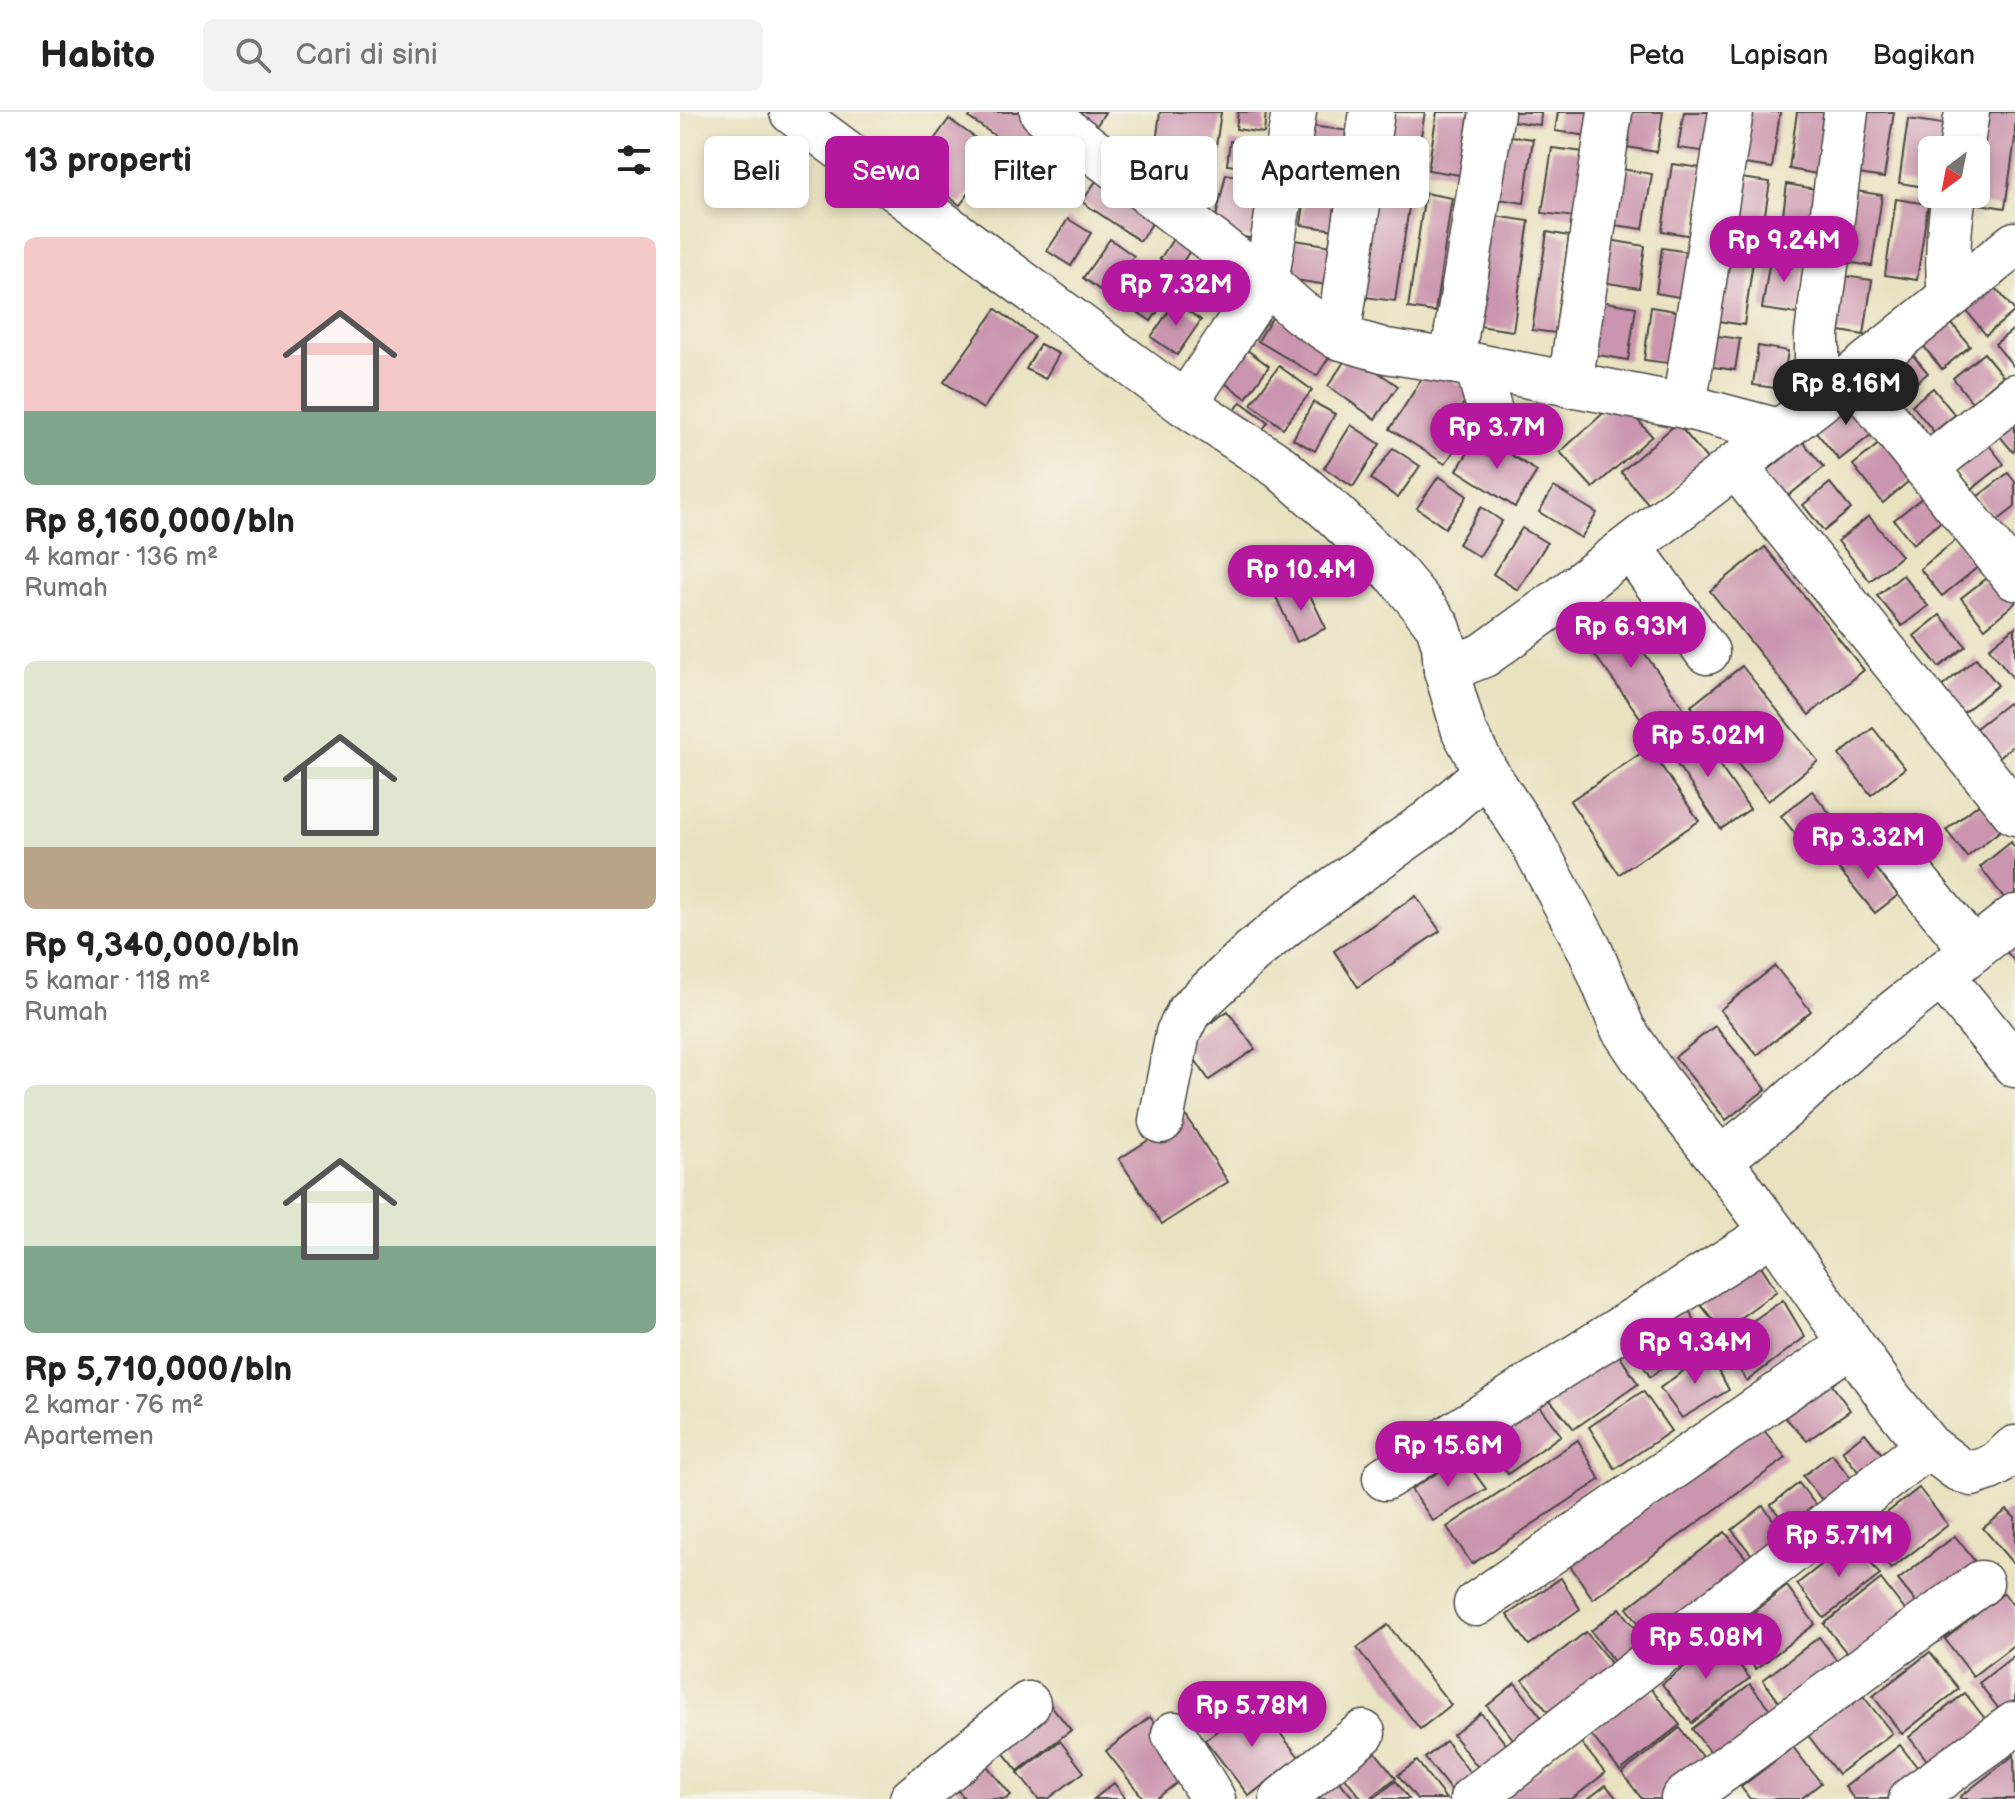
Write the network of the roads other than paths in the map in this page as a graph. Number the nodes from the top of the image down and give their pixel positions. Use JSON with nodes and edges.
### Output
{"nodes":[{"id":1,"x":792,"y":112,"type":"edge"},
{"id":2,"x":1042,"y":112,"type":"edge"},
{"id":3,"x":1294,"y":112,"type":"edge"},
{"id":4,"x":1372,"y":112,"type":"edge"},
{"id":5,"x":1492,"y":112,"type":"edge"},
{"id":6,"x":1610,"y":112,"type":"edge"},
{"id":7,"x":1731,"y":112,"type":"edge"},
{"id":8,"x":1846,"y":112,"type":"edge"},
{"id":9,"x":1967,"y":112,"type":"edge"},
{"id":10,"x":1963,"y":136,"type":"edge"},
{"id":11,"x":1952,"y":208,"type":"edge"},
{"id":12,"x":2015,"y":244,"type":"edge"},
{"id":13,"x":1266,"y":282,"type":"junction"},
{"id":14,"x":1950,"y":296,"type":"junction"},
{"id":15,"x":1338,"y":337,"type":"junction"},
{"id":16,"x":1464,"y":363,"type":"junction"},
{"id":17,"x":1570,"y":385,"type":"junction"},
{"id":18,"x":1836,"y":388,"type":"junction"},
{"id":19,"x":2015,"y":396,"type":"edge"},
{"id":20,"x":1185,"y":404,"type":"junction"},
{"id":21,"x":1684,"y":406,"type":"junction"},
{"id":22,"x":1779,"y":431,"type":"junction"},
{"id":23,"x":1490,"y":433,"type":"dead end"},
{"id":24,"x":1735,"y":465,"type":"junction"},
{"id":25,"x":1926,"y":468,"type":"junction"},
{"id":26,"x":1630,"y":547,"type":"junction"},
{"id":27,"x":2009,"y":558,"type":"edge"},
{"id":28,"x":1707,"y":652,"type":"dead end"},
{"id":29,"x":1446,"y":670,"type":"junction"},
{"id":30,"x":1486,"y":772,"type":"junction"},
{"id":31,"x":2015,"y":813,"type":"edge"},
{"id":32,"x":1880,"y":837,"type":"dead end"},
{"id":33,"x":2015,"y":917,"type":"edge"},
{"id":34,"x":1957,"y":963,"type":"junction"},
{"id":35,"x":2015,"y":1065,"type":"edge"},
{"id":36,"x":1161,"y":1121,"type":"dead end"},
{"id":37,"x":1720,"y":1160,"type":"junction"},
{"id":38,"x":1773,"y":1232,"type":"junction"},
{"id":39,"x":1851,"y":1344,"type":"junction"},
{"id":40,"x":1928,"y":1446,"type":"junction"},
{"id":41,"x":2009,"y":1466,"type":"edge"},
{"id":42,"x":1385,"y":1478,"type":"dead end"},
{"id":43,"x":1981,"y":1583,"type":"dead end"},
{"id":44,"x":1476,"y":1604,"type":"dead end"},
{"id":45,"x":1028,"y":1704,"type":"dead end"},
{"id":46,"x":2015,"y":1724,"type":"edge"},
{"id":47,"x":1363,"y":1733,"type":"dead end"},
{"id":48,"x":1174,"y":1734,"type":"dead end"},
{"id":49,"x":912,"y":1799,"type":"edge"},
{"id":50,"x":1213,"y":1799,"type":"edge"},
{"id":51,"x":1282,"y":1799,"type":"edge"},
{"id":52,"x":1472,"y":1799,"type":"edge"},
{"id":53,"x":1683,"y":1799,"type":"edge"},
{"id":54,"x":1911,"y":1799,"type":"edge"}],
"edges":[{"from":1,"to":20,"type":"street"},
{"from":2,"to":13,"type":"street"},
{"from":3,"to":13,"type":"street"},
{"from":4,"to":15,"type":"street"},
{"from":5,"to":16,"type":"street"},
{"from":6,"to":17,"type":"street"},
{"from":7,"to":21,"type":"street"},
{"from":8,"to":18,"type":"street"},
{"from":9,"to":10,"type":"street"},
{"from":11,"to":14,"type":"street"},
{"from":12,"to":14,"type":"street"},
{"from":13,"to":15,"type":"street"},
{"from":13,"to":20,"type":"street"},
{"from":14,"to":18,"type":"street"},
{"from":15,"to":16,"type":"street"},
{"from":16,"to":17,"type":"street"},
{"from":16,"to":23,"type":"street"},
{"from":17,"to":21,"type":"street"},
{"from":18,"to":22,"type":"street"},
{"from":18,"to":25,"type":"street"},
{"from":19,"to":25,"type":"street"},
{"from":20,"to":29,"type":"street"},
{"from":21,"to":22,"type":"street"},
{"from":22,"to":24,"type":"street"},
{"from":24,"to":26,"type":"street"},
{"from":24,"to":31,"type":"street"},
{"from":25,"to":27,"type":"street"},
{"from":26,"to":28,"type":"street"},
{"from":26,"to":29,"type":"street"},
{"from":29,"to":30,"type":"street"},
{"from":30,"to":36,"type":"street"},
{"from":30,"to":37,"type":"street"},
{"from":32,"to":34,"type":"street"},
{"from":33,"to":34,"type":"street"},
{"from":34,"to":35,"type":"street"},
{"from":34,"to":37,"type":"street"},
{"from":37,"to":38,"type":"street"},
{"from":38,"to":39,"type":"street"},
{"from":38,"to":42,"type":"street"},
{"from":39,"to":40,"type":"street"},
{"from":39,"to":44,"type":"street"},
{"from":40,"to":41,"type":"street"},
{"from":40,"to":52,"type":"street"},
{"from":43,"to":53,"type":"street"},
{"from":45,"to":49,"type":"street"},
{"from":46,"to":54,"type":"street"},
{"from":47,"to":51,"type":"street"},
{"from":48,"to":50,"type":"street"}]}
